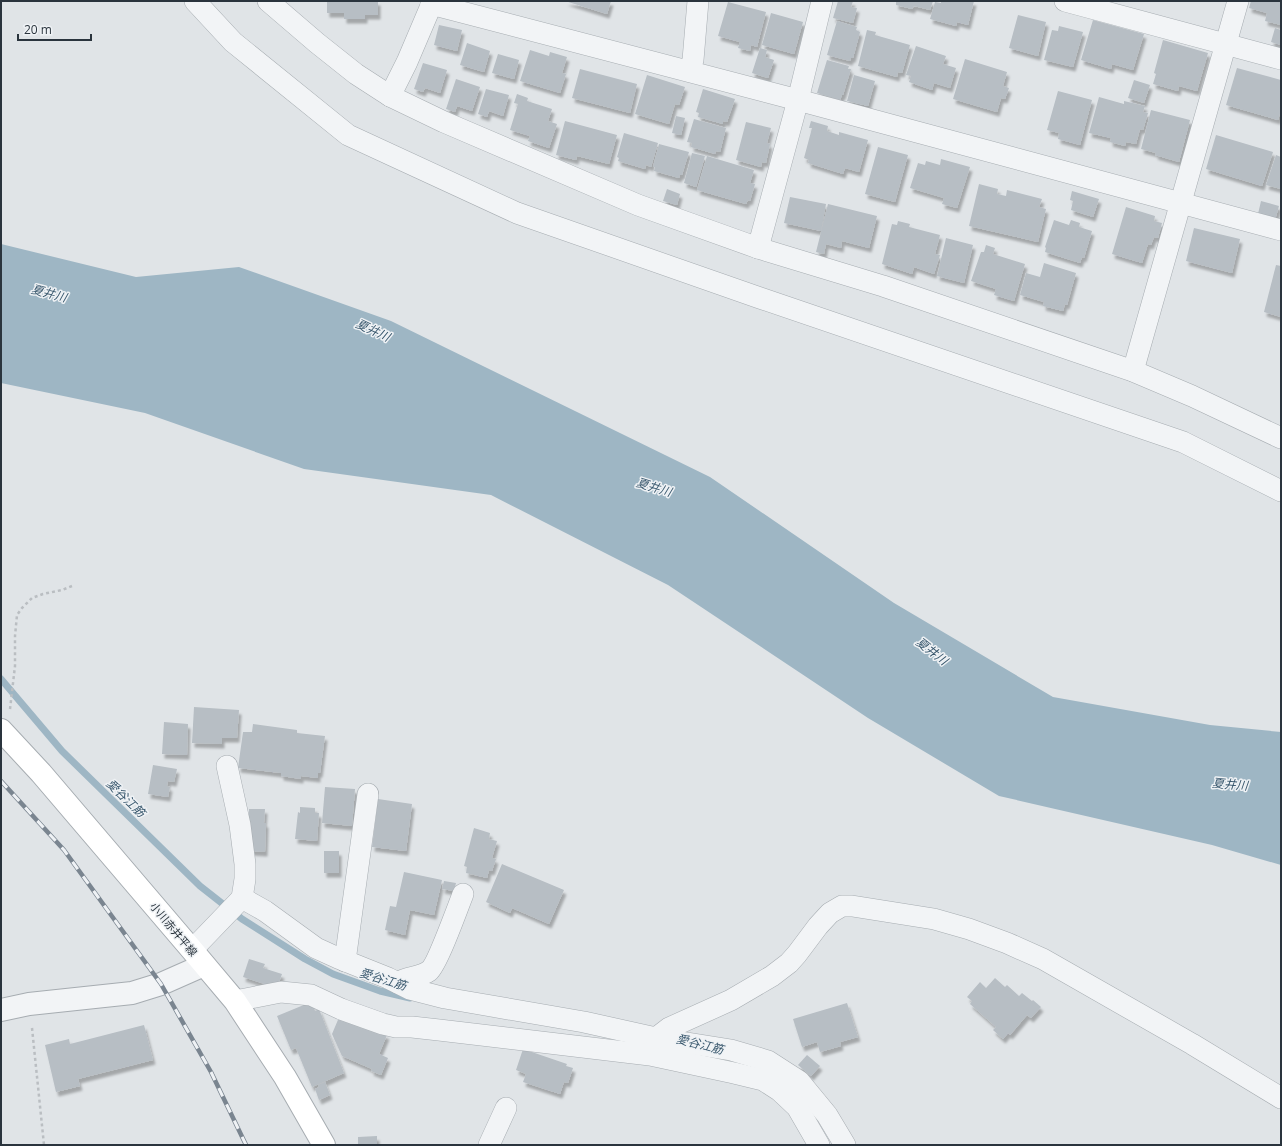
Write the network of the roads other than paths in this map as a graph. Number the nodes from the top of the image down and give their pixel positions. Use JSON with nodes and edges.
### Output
{"nodes":[{"id":1,"x":195,"y":1,"type":"edge"},
{"id":2,"x":268,"y":1,"type":"edge"},
{"id":3,"x":698,"y":1,"type":"edge"},
{"id":4,"x":822,"y":1,"type":"edge"},
{"id":5,"x":1065,"y":1,"type":"edge"},
{"id":6,"x":1238,"y":1,"type":"edge"},
{"id":7,"x":432,"y":3,"type":"edge"},
{"id":8,"x":1226,"y":44,"type":"junction"},
{"id":9,"x":1281,"y":59,"type":"edge"},
{"id":10,"x":689,"y":72,"type":"junction"},
{"id":11,"x":390,"y":96,"type":"junction"},
{"id":12,"x":798,"y":100,"type":"junction"},
{"id":13,"x":1181,"y":203,"type":"junction"},
{"id":14,"x":1281,"y":230,"type":"edge"},
{"id":15,"x":758,"y":248,"type":"junction"},
{"id":16,"x":1133,"y":371,"type":"junction"},
{"id":17,"x":1281,"y":438,"type":"edge"},
{"id":18,"x":1281,"y":491,"type":"edge"},
{"id":19,"x":6,"y":721,"type":"edge"},
{"id":20,"x":227,"y":766,"type":"dead end"},
{"id":21,"x":368,"y":794,"type":"dead end"},
{"id":22,"x":463,"y":894,"type":"dead end"},
{"id":23,"x":242,"y":898,"type":"junction"},
{"id":24,"x":198,"y":958,"type":"junction"},
{"id":25,"x":346,"y":961,"type":"junction"},
{"id":26,"x":398,"y":983,"type":"junction"},
{"id":27,"x":235,"y":1001,"type":"junction"},
{"id":28,"x":1,"y":1010,"type":"edge"},
{"id":29,"x":656,"y":1038,"type":"junction"},
{"id":30,"x":1281,"y":1098,"type":"edge"},
{"id":31,"x":506,"y":1108,"type":"dead end"},
{"id":32,"x":324,"y":1145,"type":"edge"},
{"id":33,"x":488,"y":1145,"type":"edge"},
{"id":34,"x":819,"y":1145,"type":"edge"},
{"id":35,"x":845,"y":1145,"type":"edge"}],
"edges":[{"from":1,"to":18,"type":"street"},
{"from":2,"to":11,"type":"street"},
{"from":3,"to":10,"type":"street"},
{"from":4,"to":12,"type":"street"},
{"from":5,"to":8,"type":"street"},
{"from":6,"to":8,"type":"street"},
{"from":7,"to":10,"type":"street"},
{"from":7,"to":11,"type":"street"},
{"from":8,"to":9,"type":"street"},
{"from":8,"to":13,"type":"street"},
{"from":10,"to":12,"type":"street"},
{"from":11,"to":15,"type":"street"},
{"from":12,"to":13,"type":"street"},
{"from":12,"to":15,"type":"street"},
{"from":13,"to":14,"type":"street"},
{"from":13,"to":16,"type":"street"},
{"from":15,"to":16,"type":"street"},
{"from":16,"to":17,"type":"street"},
{"from":19,"to":24,"type":"main road","name":"小川赤井平線"},
{"from":20,"to":23,"type":"street"},
{"from":21,"to":25,"type":"street"},
{"from":22,"to":26,"type":"street"},
{"from":23,"to":24,"type":"street"},
{"from":23,"to":25,"type":"street"},
{"from":24,"to":27,"type":"main road","name":"小川赤井平線"},
{"from":24,"to":28,"type":"street"},
{"from":25,"to":26,"type":"street"},
{"from":26,"to":29,"type":"street"},
{"from":27,"to":32,"type":"main road","name":"小川赤井平線"},
{"from":27,"to":34,"type":"street"},
{"from":29,"to":30,"type":"street"},
{"from":29,"to":35,"type":"street"},
{"from":31,"to":33,"type":"street"}]}
